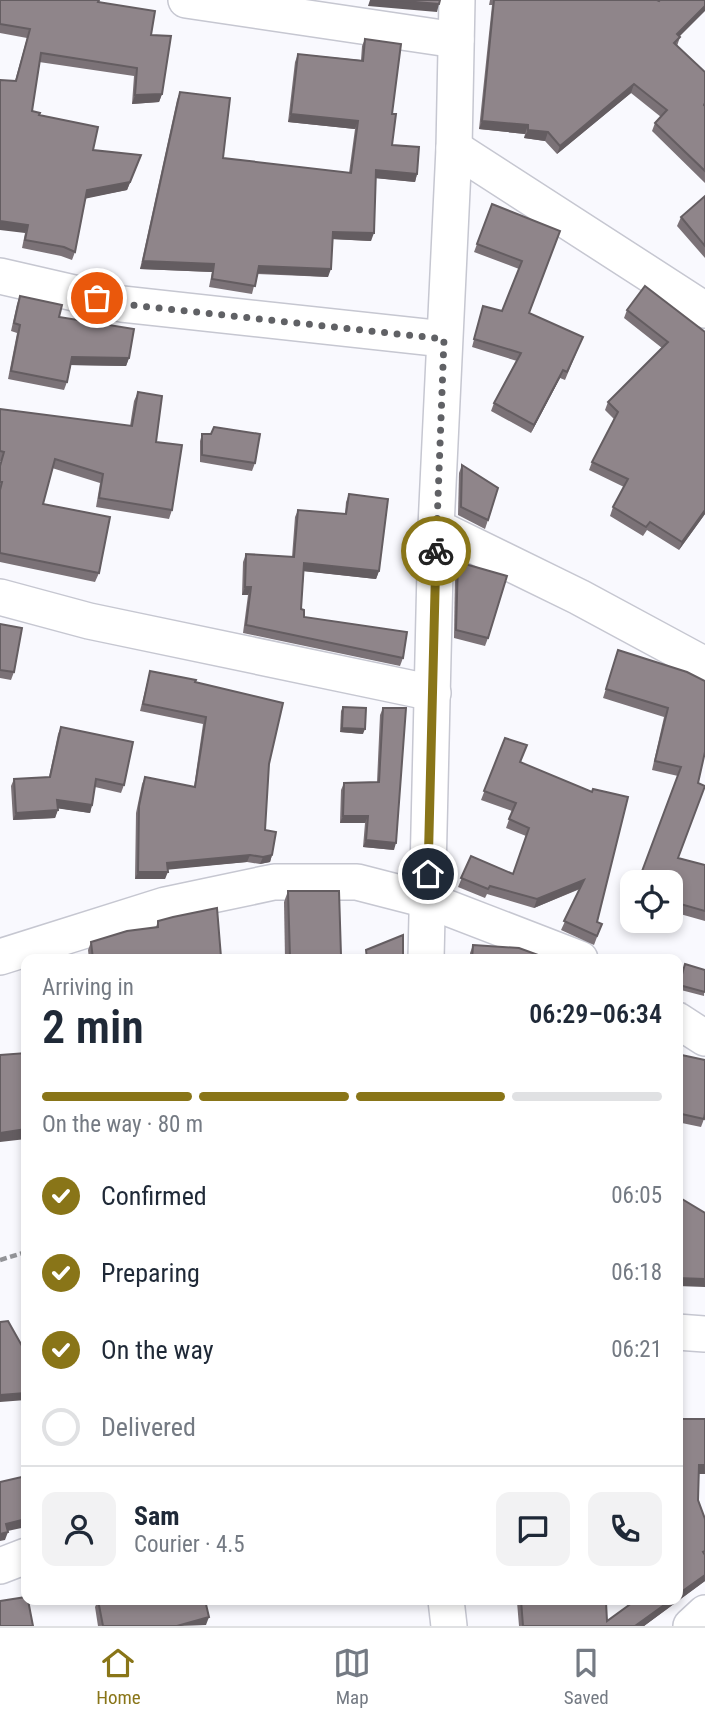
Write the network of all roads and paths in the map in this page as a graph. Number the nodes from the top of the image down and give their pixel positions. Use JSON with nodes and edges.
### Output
{"nodes":[{"id":1,"x":186,"y":0,"type":"edge"},
{"id":2,"x":457,"y":0,"type":"edge"},
{"id":3,"x":456,"y":40,"type":"junction"},
{"id":4,"x":454,"y":148,"type":"junction"},
{"id":5,"x":0,"y":276,"type":"edge"},
{"id":6,"x":705,"y":310,"type":"edge"},
{"id":7,"x":444,"y":339,"type":"junction"},
{"id":8,"x":436,"y":527,"type":"junction"},
{"id":9,"x":0,"y":597,"type":"edge"},
{"id":10,"x":705,"y":665,"type":"edge"},
{"id":11,"x":432,"y":693,"type":"junction"},
{"id":12,"x":427,"y":900,"type":"junction"},
{"id":13,"x":426,"y":954,"type":"edge"},
{"id":14,"x":567,"y":954,"type":"edge"},
{"id":15,"x":0,"y":957,"type":"edge"},
{"id":16,"x":683,"y":1024,"type":"edge"},
{"id":17,"x":705,"y":1038,"type":"edge"},
{"id":18,"x":21,"y":1254,"type":"edge"},
{"id":19,"x":0,"y":1260,"type":"edge"},
{"id":20,"x":683,"y":1332,"type":"edge"},
{"id":21,"x":705,"y":1334,"type":"edge"},
{"id":22,"x":21,"y":1558,"type":"edge"},
{"id":23,"x":0,"y":1566,"type":"edge"},
{"id":24,"x":447,"y":1605,"type":"edge"},
{"id":25,"x":705,"y":1613,"type":"edge"},
{"id":26,"x":449,"y":1626,"type":"edge"},
{"id":27,"x":691,"y":1626,"type":"edge"}],
"edges":[{"from":1,"to":3,"type":"street"},
{"from":2,"to":3,"type":"street"},
{"from":3,"to":4,"type":"street"},
{"from":4,"to":6,"type":"street"},
{"from":4,"to":7,"type":"street"},
{"from":5,"to":7,"type":"street"},
{"from":7,"to":8,"type":"street"},
{"from":8,"to":10,"type":"street"},
{"from":8,"to":11,"type":"street"},
{"from":9,"to":11,"type":"street"},
{"from":11,"to":12,"type":"street"},
{"from":12,"to":13,"type":"street"},
{"from":12,"to":14,"type":"street"},
{"from":12,"to":15,"type":"street"},
{"from":16,"to":17,"type":"street"},
{"from":18,"to":19,"type":"path"},
{"from":20,"to":21,"type":"street"},
{"from":22,"to":23,"type":"street"},
{"from":24,"to":26,"type":"street"},
{"from":25,"to":27,"type":"street"}]}
